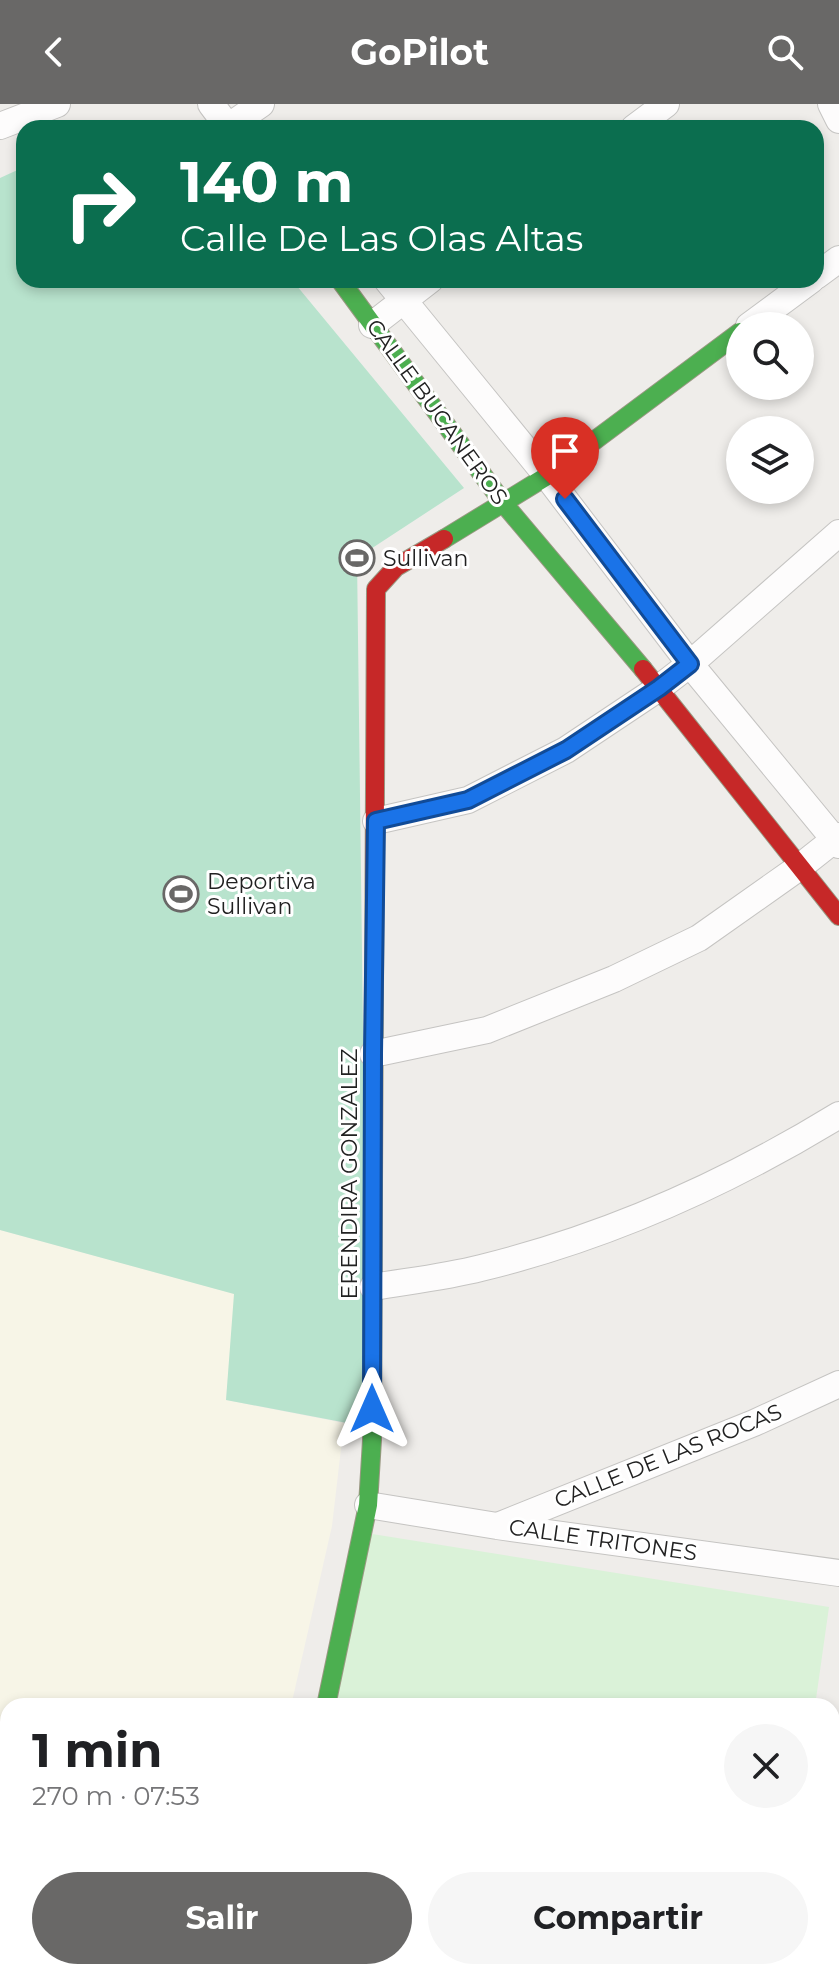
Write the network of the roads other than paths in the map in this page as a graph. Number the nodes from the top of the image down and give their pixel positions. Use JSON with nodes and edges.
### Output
{"nodes":[{"id":1,"x":57,"y":104,"type":"edge"},
{"id":2,"x":211,"y":104,"type":"edge"},
{"id":3,"x":666,"y":104,"type":"edge"},
{"id":4,"x":831,"y":104,"type":"edge"},
{"id":5,"x":224,"y":120,"type":"edge"},
{"id":6,"x":645,"y":120,"type":"edge"},
{"id":7,"x":839,"y":120,"type":"edge"},
{"id":8,"x":0,"y":126,"type":"edge"},
{"id":9,"x":346,"y":288,"type":"edge"},
{"id":10,"x":800,"y":288,"type":"edge"},
{"id":11,"x":395,"y":290,"type":"edge"},
{"id":12,"x":768,"y":312,"type":"edge"},
{"id":13,"x":372,"y":325,"type":"junction"},
{"id":14,"x":726,"y":342,"type":"edge"},
{"id":15,"x":547,"y":476,"type":"junction"},
{"id":16,"x":504,"y":504,"type":"junction"},
{"id":17,"x":839,"y":533,"type":"edge"},
{"id":18,"x":690,"y":664,"type":"junction"},
{"id":19,"x":659,"y":688,"type":"junction"},
{"id":20,"x":376,"y":821,"type":"junction"},
{"id":21,"x":838,"y":840,"type":"edge"},
{"id":22,"x":801,"y":866,"type":"junction"},
{"id":23,"x":839,"y":916,"type":"edge"},
{"id":24,"x":373,"y":1054,"type":"junction"},
{"id":25,"x":839,"y":1115,"type":"edge"},
{"id":26,"x":373,"y":1287,"type":"junction"},
{"id":27,"x":839,"y":1384,"type":"edge"},
{"id":28,"x":368,"y":1505,"type":"junction"},
{"id":29,"x":497,"y":1526,"type":"junction"},
{"id":30,"x":839,"y":1573,"type":"edge"},
{"id":31,"x":328,"y":1698,"type":"edge"}],
"edges":[{"from":1,"to":8,"type":"street"},
{"from":2,"to":5,"type":"street"},
{"from":3,"to":6,"type":"street"},
{"from":4,"to":7,"type":"street"},
{"from":9,"to":13,"type":"street","name":"CALLE BUCANEROS"},
{"from":10,"to":12,"type":"street"},
{"from":11,"to":13,"type":"street"},
{"from":11,"to":15,"type":"street","name":"CALLE BUCANEROS"},
{"from":13,"to":16,"type":"street","name":"CALLE BUCANEROS"},
{"from":14,"to":15,"type":"street"},
{"from":15,"to":16,"type":"street"},
{"from":15,"to":18,"type":"street","name":"CALLE BUCANEROS"},
{"from":16,"to":19,"type":"street","name":"CALLE BUCANEROS"},
{"from":16,"to":20,"type":"street","name":"ERENDIRA GONZALEZ"},
{"from":17,"to":18,"type":"street"},
{"from":18,"to":19,"type":"street"},
{"from":18,"to":21,"type":"street","name":"CALLE BUCANEROS"},
{"from":19,"to":20,"type":"street"},
{"from":19,"to":22,"type":"street","name":"CALLE BUCANEROS"},
{"from":20,"to":24,"type":"street","name":"ERENDIRA GONZALEZ"},
{"from":21,"to":22,"type":"street"},
{"from":22,"to":23,"type":"street","name":"CALLE BUCANEROS"},
{"from":22,"to":24,"type":"street"},
{"from":24,"to":26,"type":"street","name":"ERENDIRA GONZALEZ"},
{"from":25,"to":26,"type":"street"},
{"from":26,"to":28,"type":"street","name":"ERENDIRA GONZALEZ"},
{"from":27,"to":29,"type":"street","name":"CALLE DE LAS ROCAS"},
{"from":28,"to":29,"type":"street","name":"CALLE TRITONES"},
{"from":28,"to":31,"type":"street","name":"ERENDIRA GONZALEZ"},
{"from":29,"to":30,"type":"street","name":"CALLE TRITONES"}]}
